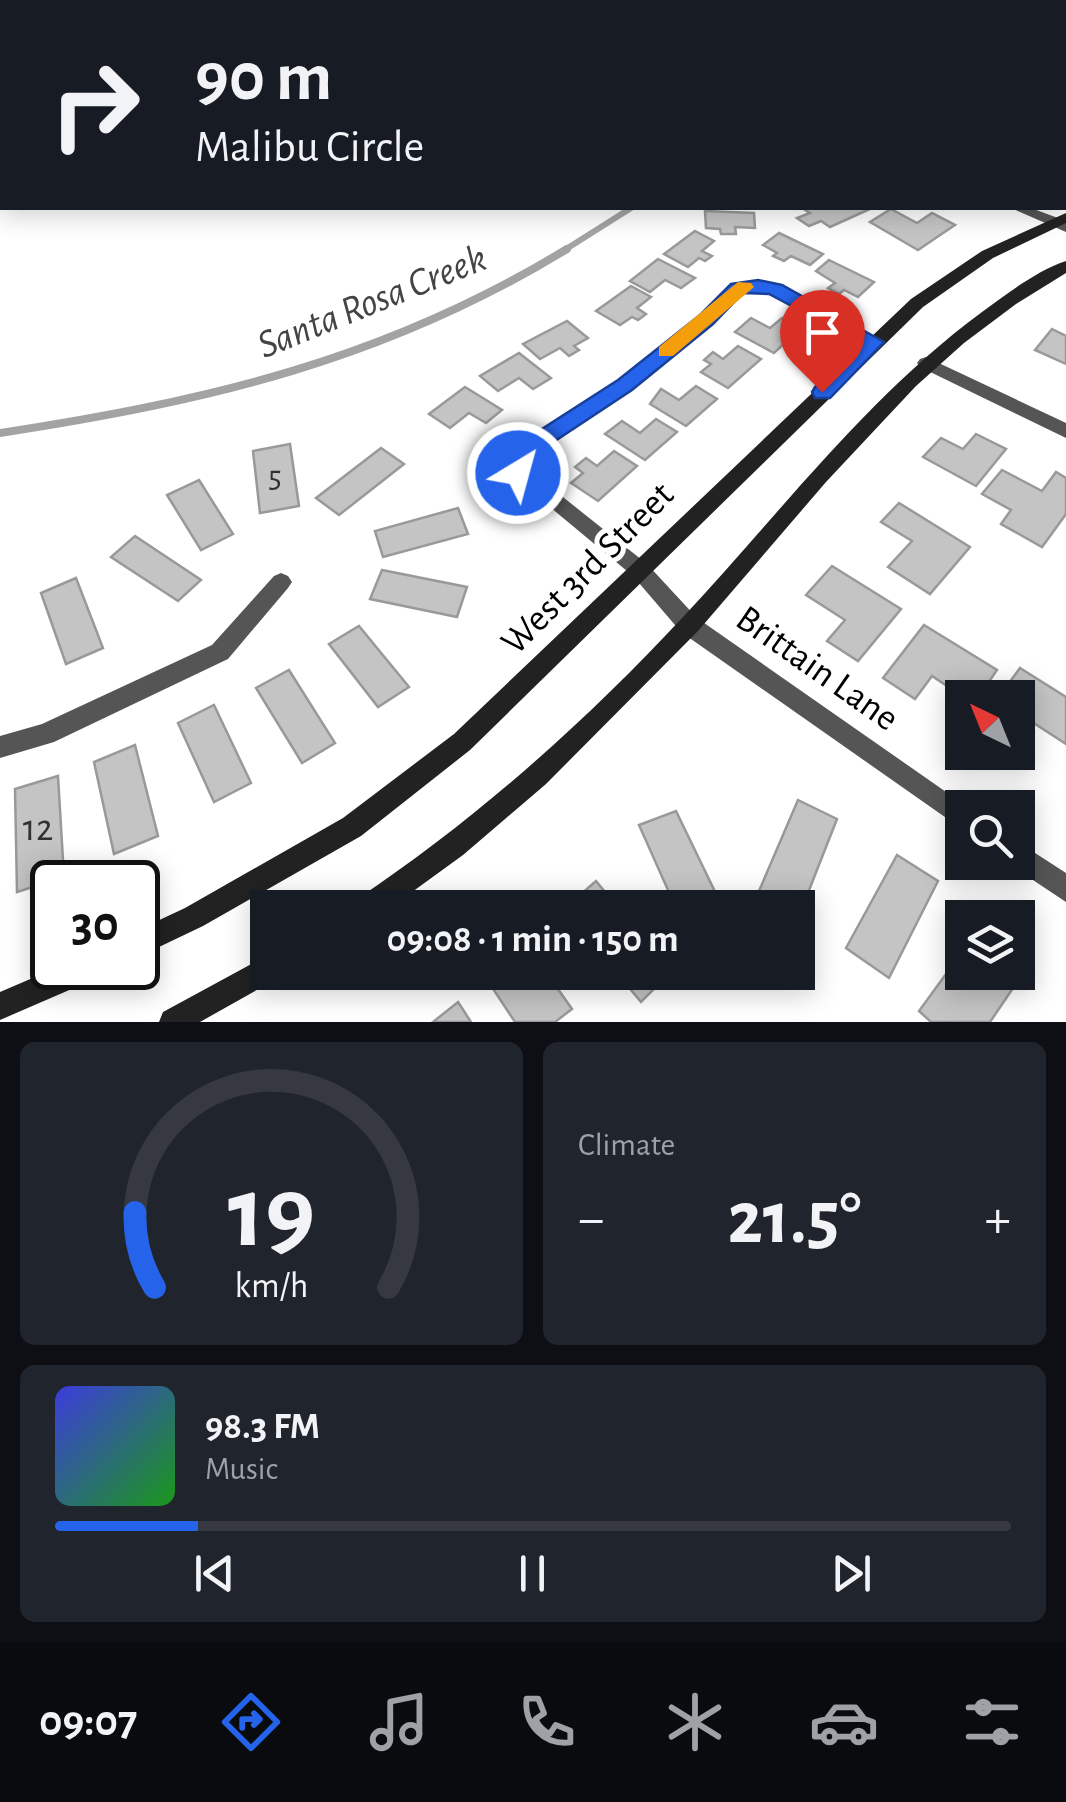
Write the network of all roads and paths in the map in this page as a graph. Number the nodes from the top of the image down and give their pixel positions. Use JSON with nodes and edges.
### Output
{"nodes":[{"id":1,"x":1025,"y":210,"type":"edge"},
{"id":2,"x":1062,"y":222,"type":"edge"},
{"id":3,"x":1066,"y":266,"type":"edge"},
{"id":4,"x":874,"y":342,"type":"junction"},
{"id":5,"x":926,"y":363,"type":"junction"},
{"id":6,"x":1066,"y":431,"type":"edge"},
{"id":7,"x":640,"y":570,"type":"junction"},
{"id":8,"x":281,"y":582,"type":"dead end"},
{"id":9,"x":689,"y":624,"type":"junction"},
{"id":10,"x":0,"y":747,"type":"edge"},
{"id":11,"x":945,"y":804,"type":"edge"},
{"id":12,"x":1035,"y":867,"type":"edge"},
{"id":13,"x":1066,"y":889,"type":"edge"},
{"id":14,"x":392,"y":890,"type":"edge"},
{"id":15,"x":160,"y":933,"type":"edge"},
{"id":16,"x":250,"y":978,"type":"edge"},
{"id":17,"x":37,"y":990,"type":"edge"},
{"id":18,"x":0,"y":1006,"type":"edge"},
{"id":19,"x":173,"y":1022,"type":"edge"}],
"edges":[{"from":1,"to":2,"type":"street"},
{"from":2,"to":4,"type":"main road","name":"West 3rd Street"},
{"from":3,"to":5,"type":"main road"},
{"from":4,"to":7,"type":"main road","name":"West 3rd Street"},
{"from":4,"to":7,"type":"street","name":"Brittain Lane"},
{"from":5,"to":6,"type":"street"},
{"from":5,"to":9,"type":"main road"},
{"from":7,"to":9,"type":"street","name":"Brittain Lane"},
{"from":7,"to":15,"type":"main road","name":"West 3rd Street"},
{"from":8,"to":10,"type":"street"},
{"from":9,"to":11,"type":"street","name":"Brittain Lane"},
{"from":9,"to":14,"type":"main road"},
{"from":12,"to":13,"type":"street"},
{"from":16,"to":19,"type":"main road"},
{"from":17,"to":18,"type":"main road"}]}
